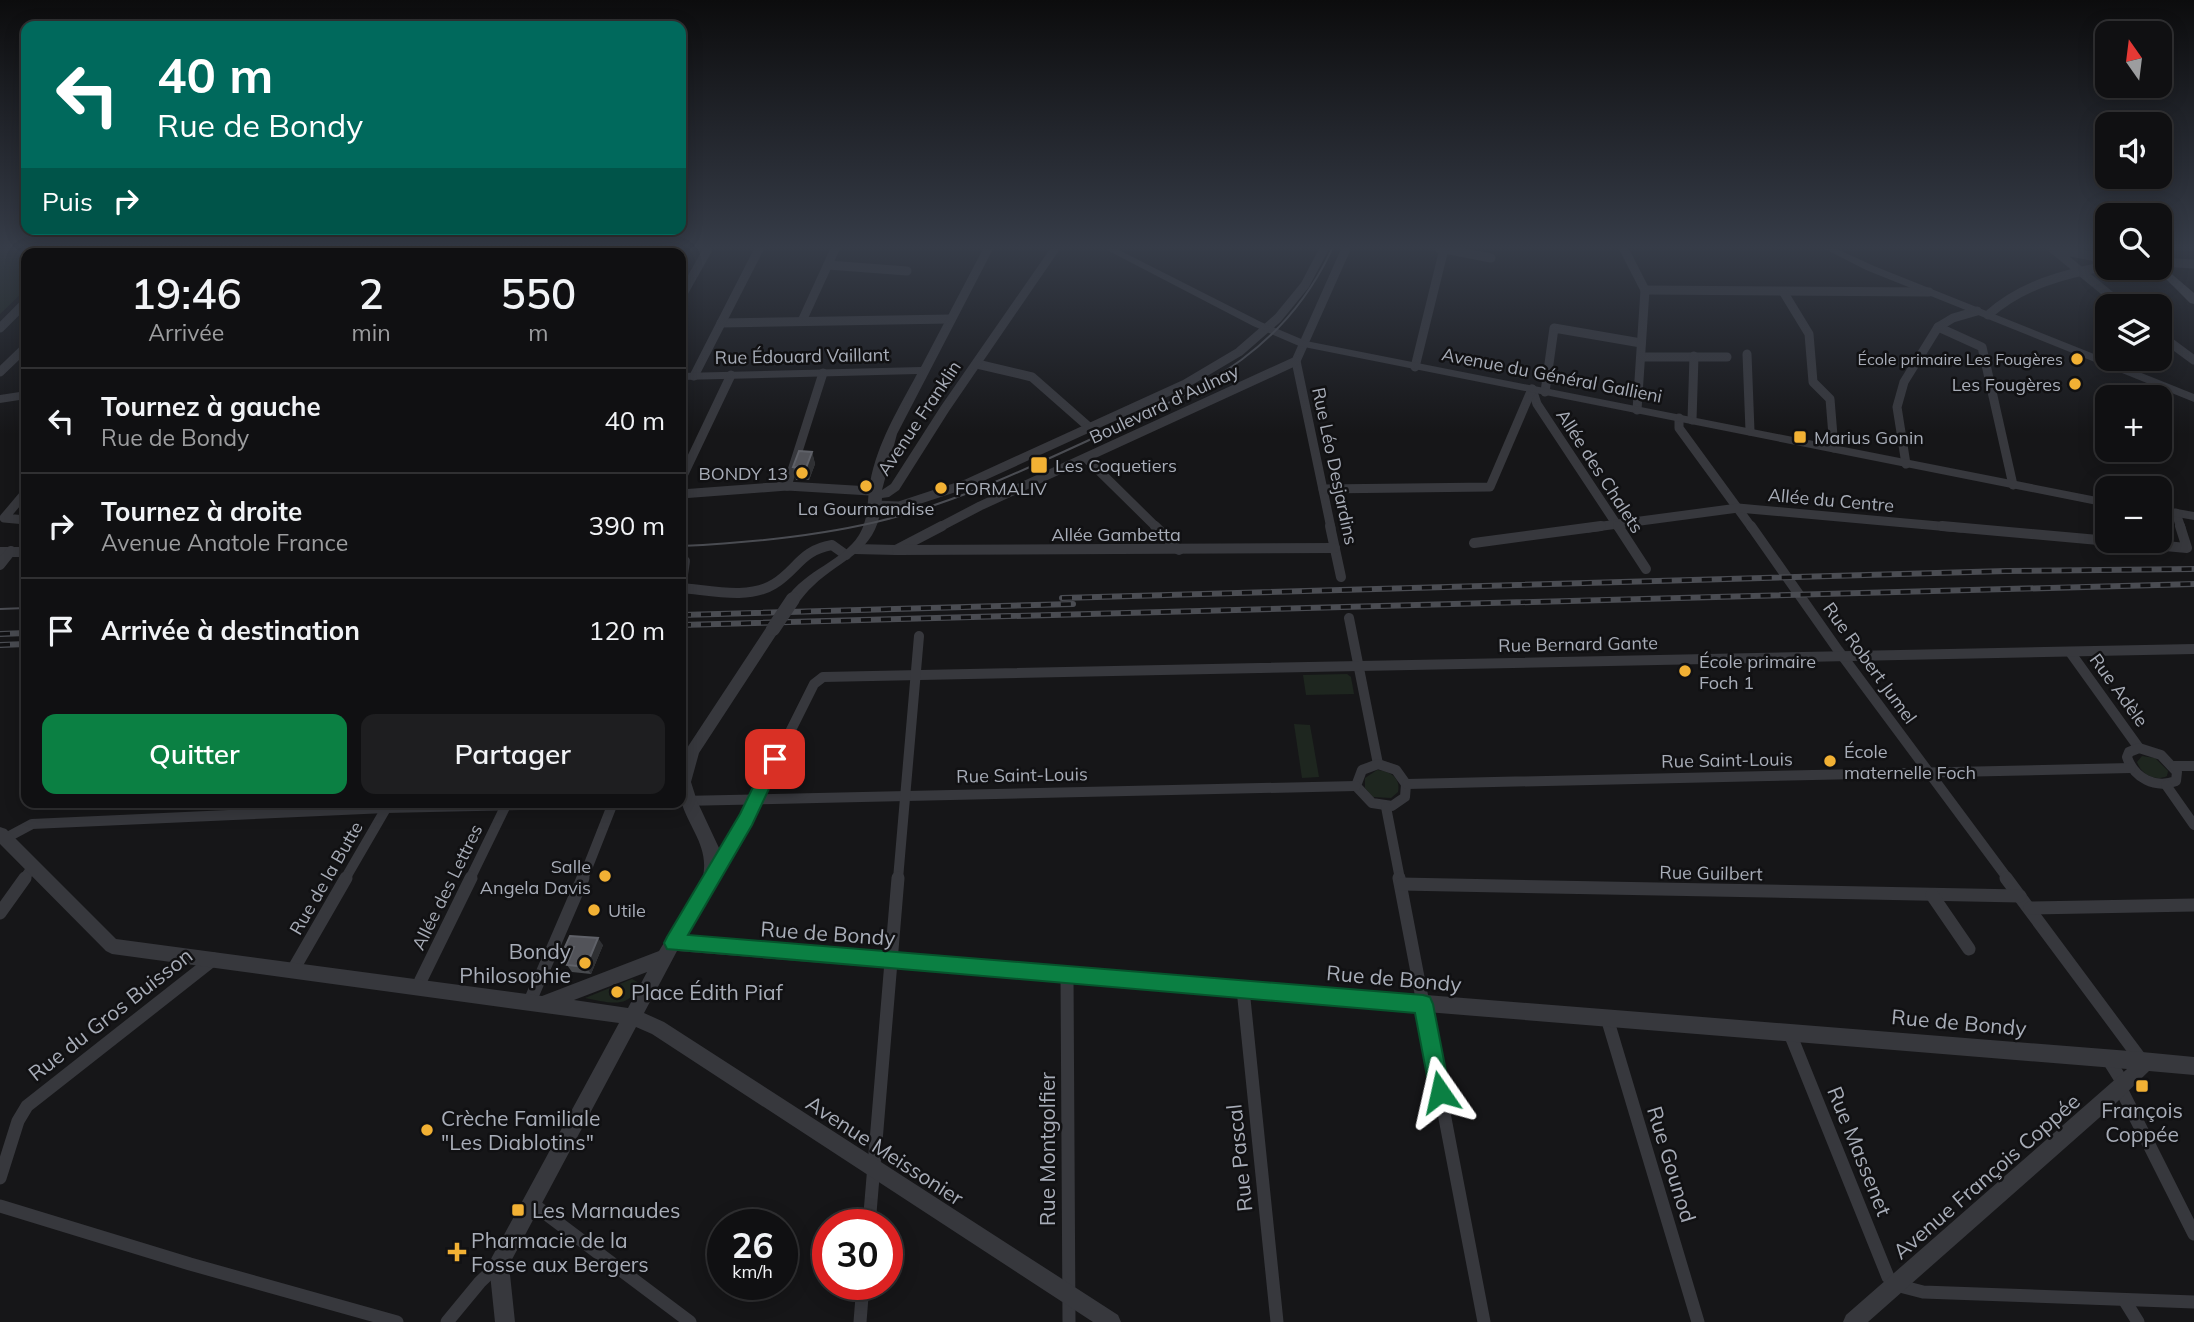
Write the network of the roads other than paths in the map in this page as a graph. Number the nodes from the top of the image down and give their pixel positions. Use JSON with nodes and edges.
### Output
{"nodes":[{"id":1,"x":17,"y":311,"type":"edge"},
{"id":2,"x":727,"y":311,"type":"edge"},
{"id":3,"x":807,"y":311,"type":"edge"},
{"id":4,"x":954,"y":311,"type":"edge"},
{"id":5,"x":1013,"y":311,"type":"edge"},
{"id":6,"x":1231,"y":311,"type":"edge"},
{"id":7,"x":1283,"y":311,"type":"edge"},
{"id":8,"x":1318,"y":311,"type":"edge"},
{"id":9,"x":1428,"y":311,"type":"edge"},
{"id":10,"x":1644,"y":311,"type":"edge"},
{"id":11,"x":1795,"y":311,"type":"edge"},
{"id":12,"x":1976,"y":311,"type":"edge"},
{"id":13,"x":1986,"y":311,"type":"edge"},
{"id":14,"x":1982,"y":313,"type":"junction"},
{"id":15,"x":0,"y":318,"type":"edge"},
{"id":16,"x":10,"y":318,"type":"junction"},
{"id":17,"x":950,"y":319,"type":"junction"},
{"id":18,"x":802,"y":321,"type":"junction"},
{"id":19,"x":721,"y":323,"type":"junction"},
{"id":20,"x":1938,"y":327,"type":"junction"},
{"id":21,"x":0,"y":328,"type":"edge"},
{"id":22,"x":1266,"y":329,"type":"junction"},
{"id":23,"x":1642,"y":343,"type":"junction"},
{"id":24,"x":1303,"y":344,"type":"junction"},
{"id":25,"x":2172,"y":344,"type":"edge"},
{"id":26,"x":21,"y":352,"type":"edge"},
{"id":27,"x":1747,"y":354,"type":"dead end"},
{"id":28,"x":1694,"y":356,"type":"junction"},
{"id":29,"x":1641,"y":357,"type":"junction"},
{"id":30,"x":1727,"y":357,"type":"dead end"},
{"id":31,"x":2194,"y":360,"type":"edge"},
{"id":32,"x":1296,"y":361,"type":"junction"},
{"id":33,"x":977,"y":364,"type":"junction"},
{"id":34,"x":1415,"y":367,"type":"junction"},
{"id":35,"x":924,"y":370,"type":"junction"},
{"id":36,"x":0,"y":372,"type":"edge"},
{"id":37,"x":823,"y":373,"type":"junction"},
{"id":38,"x":731,"y":375,"type":"junction"},
{"id":39,"x":686,"y":376,"type":"edge"},
{"id":40,"x":694,"y":376,"type":"junction"},
{"id":41,"x":1532,"y":389,"type":"junction"},
{"id":42,"x":1545,"y":392,"type":"junction"},
{"id":43,"x":21,"y":396,"type":"edge"},
{"id":44,"x":2194,"y":398,"type":"edge"},
{"id":45,"x":0,"y":399,"type":"edge"},
{"id":46,"x":1637,"y":410,"type":"junction"},
{"id":47,"x":1679,"y":418,"type":"junction"},
{"id":48,"x":1692,"y":420,"type":"junction"},
{"id":49,"x":1090,"y":428,"type":"junction"},
{"id":50,"x":1750,"y":431,"type":"junction"},
{"id":51,"x":1835,"y":448,"type":"junction"},
{"id":52,"x":1087,"y":458,"type":"junction"},
{"id":53,"x":1906,"y":462,"type":"junction"},
{"id":54,"x":686,"y":470,"type":"edge"},
{"id":55,"x":2013,"y":483,"type":"junction"},
{"id":56,"x":787,"y":486,"type":"junction"},
{"id":57,"x":1323,"y":489,"type":"junction"},
{"id":58,"x":686,"y":494,"type":"edge"},
{"id":59,"x":21,"y":498,"type":"edge"},
{"id":60,"x":875,"y":499,"type":"junction"},
{"id":61,"x":2095,"y":499,"type":"edge"},
{"id":62,"x":1738,"y":508,"type":"junction"},
{"id":63,"x":2172,"y":514,"type":"edge"},
{"id":64,"x":2177,"y":515,"type":"junction"},
{"id":65,"x":2194,"y":518,"type":"edge"},
{"id":66,"x":21,"y":520,"type":"edge"},
{"id":67,"x":1615,"y":524,"type":"junction"},
{"id":68,"x":1474,"y":543,"type":"dead end"},
{"id":69,"x":1335,"y":548,"type":"junction"},
{"id":70,"x":896,"y":550,"type":"junction"},
{"id":71,"x":1179,"y":550,"type":"junction"},
{"id":72,"x":5,"y":551,"type":"edge"},
{"id":73,"x":850,"y":552,"type":"junction"},
{"id":74,"x":0,"y":565,"type":"edge"},
{"id":75,"x":1646,"y":569,"type":"dead end"},
{"id":76,"x":1341,"y":577,"type":"dead end"},
{"id":77,"x":686,"y":588,"type":"edge"},
{"id":78,"x":1349,"y":618,"type":"dead end"},
{"id":79,"x":919,"y":636,"type":"dead end"},
{"id":80,"x":2194,"y":649,"type":"edge"},
{"id":81,"x":2070,"y":652,"type":"junction"},
{"id":82,"x":1843,"y":656,"type":"junction"},
{"id":83,"x":1357,"y":666,"type":"junction"},
{"id":84,"x":916,"y":675,"type":"junction"},
{"id":85,"x":2139,"y":748,"type":"junction"},
{"id":86,"x":1378,"y":764,"type":"junction"},
{"id":87,"x":2174,"y":766,"type":"junction"},
{"id":88,"x":2194,"y":766,"type":"edge"},
{"id":89,"x":2131,"y":768,"type":"junction"},
{"id":90,"x":1929,"y":772,"type":"junction"},
{"id":91,"x":686,"y":774,"type":"edge"},
{"id":92,"x":1407,"y":784,"type":"junction"},
{"id":93,"x":2166,"y":785,"type":"junction"},
{"id":94,"x":1356,"y":786,"type":"junction"},
{"id":95,"x":907,"y":794,"type":"junction"},
{"id":96,"x":754,"y":800,"type":"junction"},
{"id":97,"x":686,"y":801,"type":"edge"},
{"id":98,"x":686,"y":803,"type":"edge"},
{"id":99,"x":1386,"y":807,"type":"junction"},
{"id":100,"x":348,"y":808,"type":"edge"},
{"id":101,"x":386,"y":808,"type":"edge"},
{"id":102,"x":505,"y":808,"type":"edge"},
{"id":103,"x":612,"y":808,"type":"edge"},
{"id":104,"x":2194,"y":825,"type":"edge"},
{"id":105,"x":2,"y":836,"type":"edge"},
{"id":106,"x":33,"y":866,"type":"junction"},
{"id":107,"x":709,"y":882,"type":"junction"},
{"id":108,"x":1401,"y":884,"type":"junction"},
{"id":109,"x":1931,"y":895,"type":"junction"},
{"id":110,"x":2020,"y":896,"type":"junction"},
{"id":111,"x":2194,"y":905,"type":"edge"},
{"id":112,"x":2030,"y":908,"type":"junction"},
{"id":113,"x":0,"y":913,"type":"edge"},
{"id":114,"x":1969,"y":948,"type":"dead end"},
{"id":115,"x":669,"y":950,"type":"junction"},
{"id":116,"x":214,"y":959,"type":"junction"},
{"id":117,"x":892,"y":960,"type":"junction"},
{"id":118,"x":293,"y":970,"type":"junction"},
{"id":119,"x":1067,"y":975,"type":"junction"},
{"id":120,"x":418,"y":986,"type":"junction"},
{"id":121,"x":1243,"y":989,"type":"junction"},
{"id":122,"x":537,"y":1002,"type":"junction"},
{"id":123,"x":1423,"y":1004,"type":"junction"},
{"id":124,"x":634,"y":1017,"type":"junction"},
{"id":125,"x":1607,"y":1018,"type":"junction"},
{"id":126,"x":1789,"y":1031,"type":"junction"},
{"id":127,"x":2110,"y":1057,"type":"junction"},
{"id":128,"x":2142,"y":1061,"type":"junction"},
{"id":129,"x":2194,"y":1066,"type":"edge"},
{"id":130,"x":2122,"y":1085,"type":"junction"},
{"id":131,"x":874,"y":1171,"type":"junction"},
{"id":132,"x":0,"y":1178,"type":"edge"},
{"id":133,"x":533,"y":1204,"type":"junction"},
{"id":134,"x":0,"y":1206,"type":"edge"},
{"id":135,"x":870,"y":1209,"type":"edge"},
{"id":136,"x":2194,"y":1234,"type":"edge"},
{"id":137,"x":499,"y":1264,"type":"junction"},
{"id":138,"x":1896,"y":1285,"type":"junction"},
{"id":139,"x":1068,"y":1295,"type":"junction"},
{"id":140,"x":862,"y":1300,"type":"edge"},
{"id":141,"x":2125,"y":1301,"type":"junction"},
{"id":142,"x":2194,"y":1302,"type":"edge"},
{"id":143,"x":397,"y":1322,"type":"edge"},
{"id":144,"x":447,"y":1322,"type":"edge"},
{"id":145,"x":505,"y":1322,"type":"edge"},
{"id":146,"x":690,"y":1322,"type":"edge"},
{"id":147,"x":860,"y":1322,"type":"edge"},
{"id":148,"x":1069,"y":1322,"type":"edge"},
{"id":149,"x":1111,"y":1322,"type":"edge"},
{"id":150,"x":1277,"y":1322,"type":"edge"},
{"id":151,"x":1484,"y":1322,"type":"edge"},
{"id":152,"x":1698,"y":1322,"type":"edge"},
{"id":153,"x":1853,"y":1322,"type":"edge"},
{"id":154,"x":2138,"y":1322,"type":"edge"}],
"edges":[{"from":1,"to":16,"type":"street"},
{"from":2,"to":19,"type":"street"},
{"from":3,"to":18,"type":"street"},
{"from":4,"to":17,"type":"street"},
{"from":5,"to":33,"type":"street","name":"Avenue Franklin"},
{"from":6,"to":22,"type":"street","name":"Avenue du Général Gallieni"},
{"from":7,"to":22,"type":"street","name":"Boulevard d'Aulnay"},
{"from":8,"to":24,"type":"street"},
{"from":9,"to":34,"type":"street"},
{"from":10,"to":23,"type":"street"},
{"from":11,"to":51,"type":"street"},
{"from":12,"to":14,"type":"street"},
{"from":13,"to":14,"type":"street"},
{"from":14,"to":20,"type":"street"},
{"from":14,"to":44,"type":"street"},
{"from":15,"to":16,"type":"street"},
{"from":16,"to":21,"type":"street"},
{"from":17,"to":18,"type":"street"},
{"from":17,"to":35,"type":"street"},
{"from":18,"to":19,"type":"street"},
{"from":19,"to":40,"type":"street"},
{"from":20,"to":53,"type":"street"},
{"from":20,"to":55,"type":"street"},
{"from":22,"to":24,"type":"street","name":"Avenue du Général Gallieni"},
{"from":22,"to":49,"type":"street","name":"Boulevard d'Aulnay"},
{"from":23,"to":29,"type":"street"},
{"from":23,"to":42,"type":"street"},
{"from":24,"to":32,"type":"street"},
{"from":24,"to":34,"type":"street","name":"Avenue du Général Gallieni"},
{"from":25,"to":31,"type":"street"},
{"from":26,"to":36,"type":"street"},
{"from":27,"to":50,"type":"street"},
{"from":28,"to":29,"type":"street"},
{"from":28,"to":30,"type":"street"},
{"from":28,"to":48,"type":"street"},
{"from":29,"to":46,"type":"street"},
{"from":32,"to":52,"type":"street","name":"Boulevard d'Aulnay"},
{"from":32,"to":57,"type":"street","name":"Rue Léo Desjardins"},
{"from":33,"to":49,"type":"street"},
{"from":33,"to":60,"type":"street","name":"Avenue Franklin"},
{"from":34,"to":41,"type":"street","name":"Avenue du Général Gallieni"},
{"from":35,"to":37,"type":"street","name":"Rue Édouard Vaillant"},
{"from":35,"to":60,"type":"street"},
{"from":37,"to":38,"type":"street","name":"Rue Édouard Vaillant"},
{"from":37,"to":56,"type":"street"},
{"from":38,"to":40,"type":"street","name":"Rue Édouard Vaillant"},
{"from":38,"to":54,"type":"street"},
{"from":39,"to":40,"type":"street","name":"Rue Édouard Vaillant"},
{"from":41,"to":42,"type":"street","name":"Avenue du Général Gallieni"},
{"from":41,"to":57,"type":"street"},
{"from":41,"to":67,"type":"street","name":"Allée des Chalets"},
{"from":42,"to":46,"type":"street","name":"Avenue du Général Gallieni"},
{"from":43,"to":45,"type":"street"},
{"from":46,"to":47,"type":"street","name":"Avenue du Général Gallieni"},
{"from":47,"to":48,"type":"street","name":"Avenue du Général Gallieni"},
{"from":47,"to":62,"type":"street","name":"Rue Robert Jumel"},
{"from":48,"to":50,"type":"street","name":"Avenue du Général Gallieni"},
{"from":49,"to":60,"type":"street","name":"Boulevard d'Aulnay"},
{"from":50,"to":51,"type":"street","name":"Avenue du Général Gallieni"},
{"from":51,"to":53,"type":"street","name":"Avenue du Général Gallieni"},
{"from":52,"to":70,"type":"street","name":"Boulevard d'Aulnay"},
{"from":52,"to":71,"type":"street"},
{"from":53,"to":55,"type":"street","name":"Avenue du Général Gallieni"},
{"from":55,"to":61,"type":"street","name":"Avenue du Général Gallieni"},
{"from":56,"to":58,"type":"street","name":"Boulevard d'Aulnay"},
{"from":56,"to":60,"type":"street","name":"Boulevard d'Aulnay"},
{"from":57,"to":69,"type":"street","name":"Rue Léo Desjardins"},
{"from":59,"to":66,"type":"street"},
{"from":60,"to":73,"type":"street"},
{"from":62,"to":64,"type":"street","name":"Allée du Centre"},
{"from":62,"to":67,"type":"street","name":"Allée du Centre"},
{"from":62,"to":82,"type":"street","name":"Rue Robert Jumel"},
{"from":63,"to":64,"type":"street"},
{"from":64,"to":65,"type":"street"},
{"from":67,"to":68,"type":"street","name":"Allée du Centre"},
{"from":67,"to":75,"type":"street","name":"Allée des Chalets"},
{"from":69,"to":71,"type":"street","name":"Allée Gambetta"},
{"from":69,"to":76,"type":"street","name":"Rue Léo Desjardins"},
{"from":70,"to":71,"type":"street","name":"Allée Gambetta"},
{"from":70,"to":73,"type":"street","name":"Boulevard d'Aulnay"},
{"from":72,"to":74,"type":"street"},
{"from":73,"to":77,"type":"street","name":"Boulevard d'Aulnay"},
{"from":73,"to":91,"type":"street","bridge":true},
{"from":78,"to":83,"type":"street"},
{"from":79,"to":84,"type":"street"},
{"from":80,"to":81,"type":"street","name":"Rue Bernard Gante"},
{"from":81,"to":82,"type":"street","name":"Rue Bernard Gante"},
{"from":81,"to":85,"type":"street","name":"Rue Adèle"},
{"from":82,"to":83,"type":"street","name":"Rue Bernard Gante"},
{"from":82,"to":90,"type":"street","name":"Rue Robert Jumel"},
{"from":83,"to":84,"type":"street","name":"Rue Bernard Gante"},
{"from":83,"to":86,"type":"street"},
{"from":84,"to":95,"type":"street"},
{"from":84,"to":96,"type":"street","name":"Rue Bernard Gante"},
{"from":85,"to":87,"type":"street"},
{"from":85,"to":89,"type":"street"},
{"from":86,"to":92,"type":"street"},
{"from":86,"to":94,"type":"street"},
{"from":87,"to":88,"type":"street"},
{"from":87,"to":93,"type":"street"},
{"from":89,"to":90,"type":"street","name":"Rue Saint-Louis"},
{"from":89,"to":93,"type":"street"},
{"from":90,"to":92,"type":"street","name":"Rue Saint-Louis"},
{"from":90,"to":110,"type":"street","name":"Rue Robert Jumel"},
{"from":92,"to":99,"type":"street"},
{"from":93,"to":104,"type":"street"},
{"from":94,"to":95,"type":"street","name":"Rue Saint-Louis"},
{"from":94,"to":99,"type":"street"},
{"from":95,"to":96,"type":"street","name":"Rue Saint-Louis"},
{"from":95,"to":117,"type":"street"},
{"from":96,"to":97,"type":"street","name":"Rue Saint-Louis"},
{"from":96,"to":107,"type":"street"},
{"from":98,"to":107,"type":"street"},
{"from":99,"to":108,"type":"street"},
{"from":100,"to":105,"type":"street"},
{"from":101,"to":118,"type":"street","name":"Rue de la Butte"},
{"from":102,"to":120,"type":"street","name":"Allée des Lettres"},
{"from":103,"to":122,"type":"street"},
{"from":105,"to":106,"type":"street","name":"Avenue Meissonier"},
{"from":106,"to":113,"type":"street"},
{"from":106,"to":116,"type":"street","name":"Avenue Meissonier"},
{"from":107,"to":115,"type":"street"},
{"from":108,"to":109,"type":"street","name":"Rue Guilbert"},
{"from":108,"to":123,"type":"street"},
{"from":109,"to":110,"type":"street","name":"Rue Guilbert"},
{"from":109,"to":114,"type":"street"},
{"from":110,"to":112,"type":"street","name":"Rue Robert Jumel"},
{"from":111,"to":112,"type":"street"},
{"from":112,"to":128,"type":"street","name":"Rue Robert Jumel"},
{"from":115,"to":117,"type":"street","name":"Rue de Bondy"},
{"from":115,"to":122,"type":"street"},
{"from":115,"to":124,"type":"street"},
{"from":116,"to":118,"type":"street","name":"Avenue Meissonier"},
{"from":116,"to":132,"type":"street","name":"Rue du Gros Buisson"},
{"from":117,"to":119,"type":"street","name":"Rue de Bondy"},
{"from":117,"to":131,"type":"street"},
{"from":118,"to":120,"type":"street","name":"Avenue Meissonier"},
{"from":119,"to":121,"type":"street","name":"Rue de Bondy"},
{"from":119,"to":139,"type":"street","name":"Rue Montgolfier"},
{"from":120,"to":122,"type":"street","name":"Avenue Meissonier"},
{"from":121,"to":123,"type":"street","name":"Rue de Bondy"},
{"from":121,"to":150,"type":"street","name":"Rue Pascal"},
{"from":122,"to":124,"type":"street","name":"Avenue Meissonier"},
{"from":123,"to":125,"type":"street","name":"Rue de Bondy"},
{"from":123,"to":151,"type":"street"},
{"from":124,"to":131,"type":"street","name":"Avenue Meissonier"},
{"from":124,"to":133,"type":"street"},
{"from":125,"to":126,"type":"street","name":"Rue de Bondy"},
{"from":125,"to":152,"type":"street","name":"Rue Gounod"},
{"from":126,"to":127,"type":"street","name":"Rue de Bondy"},
{"from":126,"to":138,"type":"street","name":"Rue Massenet"},
{"from":127,"to":128,"type":"street","name":"Rue de Bondy"},
{"from":127,"to":130,"type":"street"},
{"from":128,"to":129,"type":"street","name":"Rue de Bondy"},
{"from":128,"to":130,"type":"street","name":"Avenue François Coppée"},
{"from":130,"to":136,"type":"street"},
{"from":130,"to":138,"type":"street","name":"Avenue François Coppée"},
{"from":131,"to":135,"type":"street"},
{"from":131,"to":139,"type":"street","name":"Avenue Meissonier"},
{"from":133,"to":137,"type":"street"},
{"from":133,"to":146,"type":"street"},
{"from":134,"to":143,"type":"street"},
{"from":137,"to":144,"type":"street"},
{"from":137,"to":145,"type":"street"},
{"from":138,"to":141,"type":"street"},
{"from":138,"to":153,"type":"street","name":"Avenue François Coppée"},
{"from":139,"to":148,"type":"street","name":"Rue Montgolfier"},
{"from":139,"to":149,"type":"street","name":"Avenue Meissonier"},
{"from":140,"to":147,"type":"street"},
{"from":141,"to":142,"type":"street"},
{"from":141,"to":154,"type":"street"}]}
